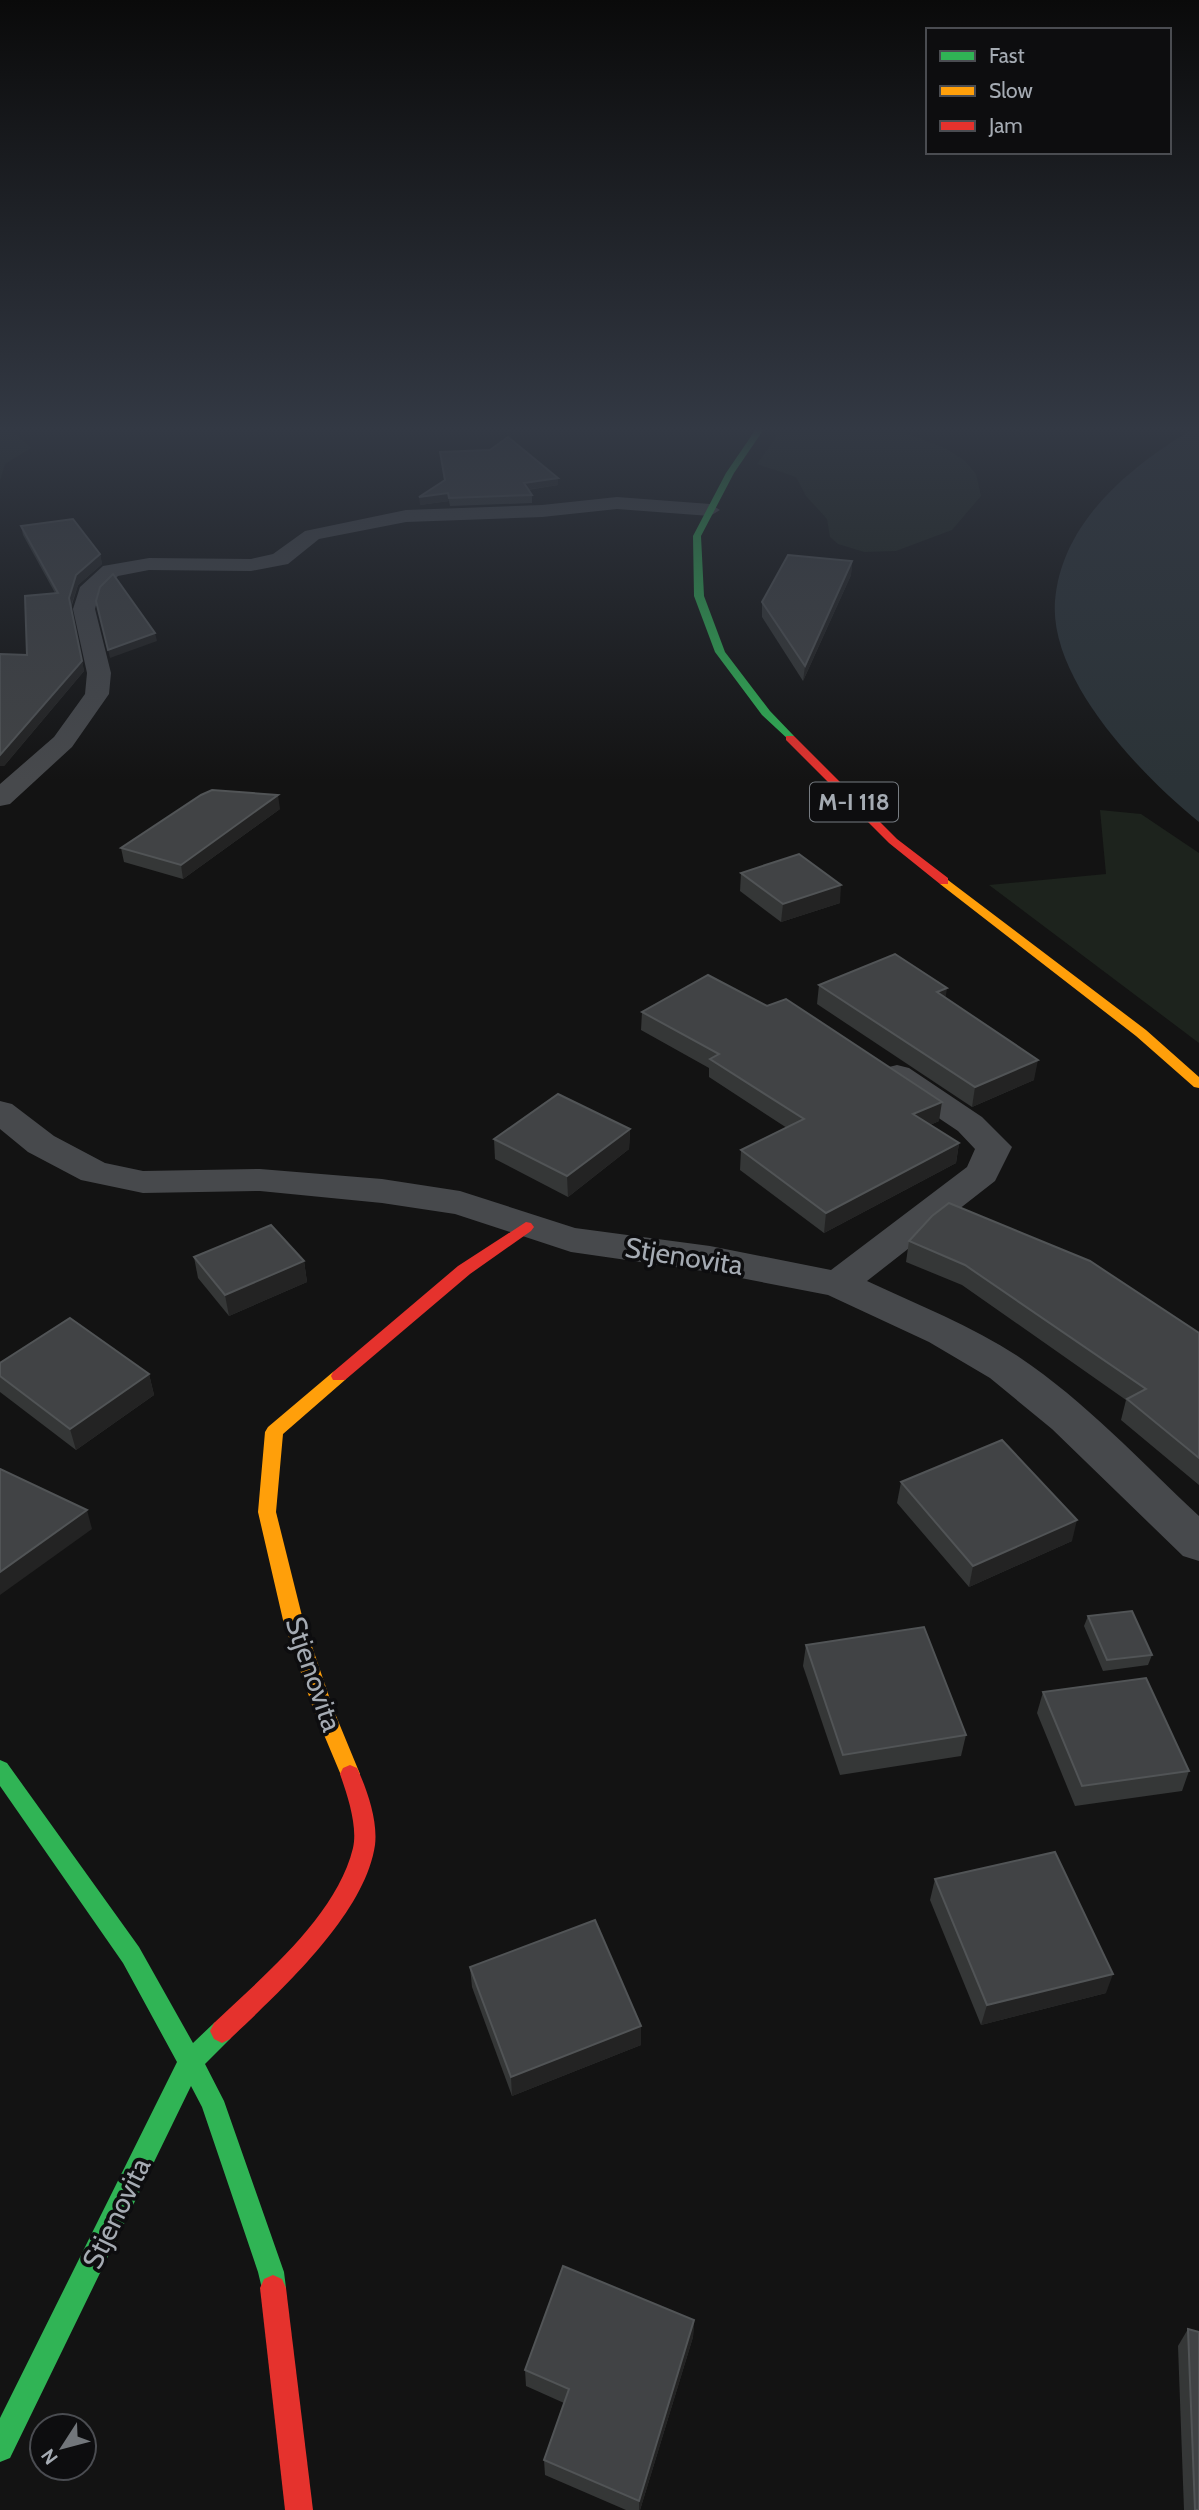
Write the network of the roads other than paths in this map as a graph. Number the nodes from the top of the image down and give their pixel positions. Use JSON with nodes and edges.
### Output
{"nodes":[{"id":1,"x":297,"y":546,"type":"edge"},
{"id":2,"x":697,"y":546,"type":"edge"},
{"id":3,"x":0,"y":798,"type":"edge"},
{"id":4,"x":866,"y":1054,"type":"edge"},
{"id":5,"x":1199,"y":1084,"type":"edge"},
{"id":6,"x":0,"y":1111,"type":"edge"},
{"id":7,"x":526,"y":1227,"type":"junction"},
{"id":8,"x":838,"y":1284,"type":"junction"},
{"id":9,"x":1199,"y":1543,"type":"edge"},
{"id":10,"x":0,"y":1769,"type":"edge"},
{"id":11,"x":190,"y":2062,"type":"junction"},
{"id":12,"x":0,"y":2448,"type":"edge"},
{"id":13,"x":299,"y":2510,"type":"edge"}],
"edges":[{"from":1,"to":3,"type":"street"},
{"from":2,"to":5,"type":"main road","number":"M-I 118"},
{"from":4,"to":8,"type":"street"},
{"from":6,"to":7,"type":"street"},
{"from":7,"to":8,"type":"street","name":"Stjenovita"},
{"from":7,"to":11,"type":"main road","name":"Stjenovita"},
{"from":8,"to":9,"type":"street","name":"Stjenovita"},
{"from":10,"to":11,"type":"main road"},
{"from":11,"to":12,"type":"main road","name":"Stjenovita"},
{"from":11,"to":13,"type":"main road"}]}
